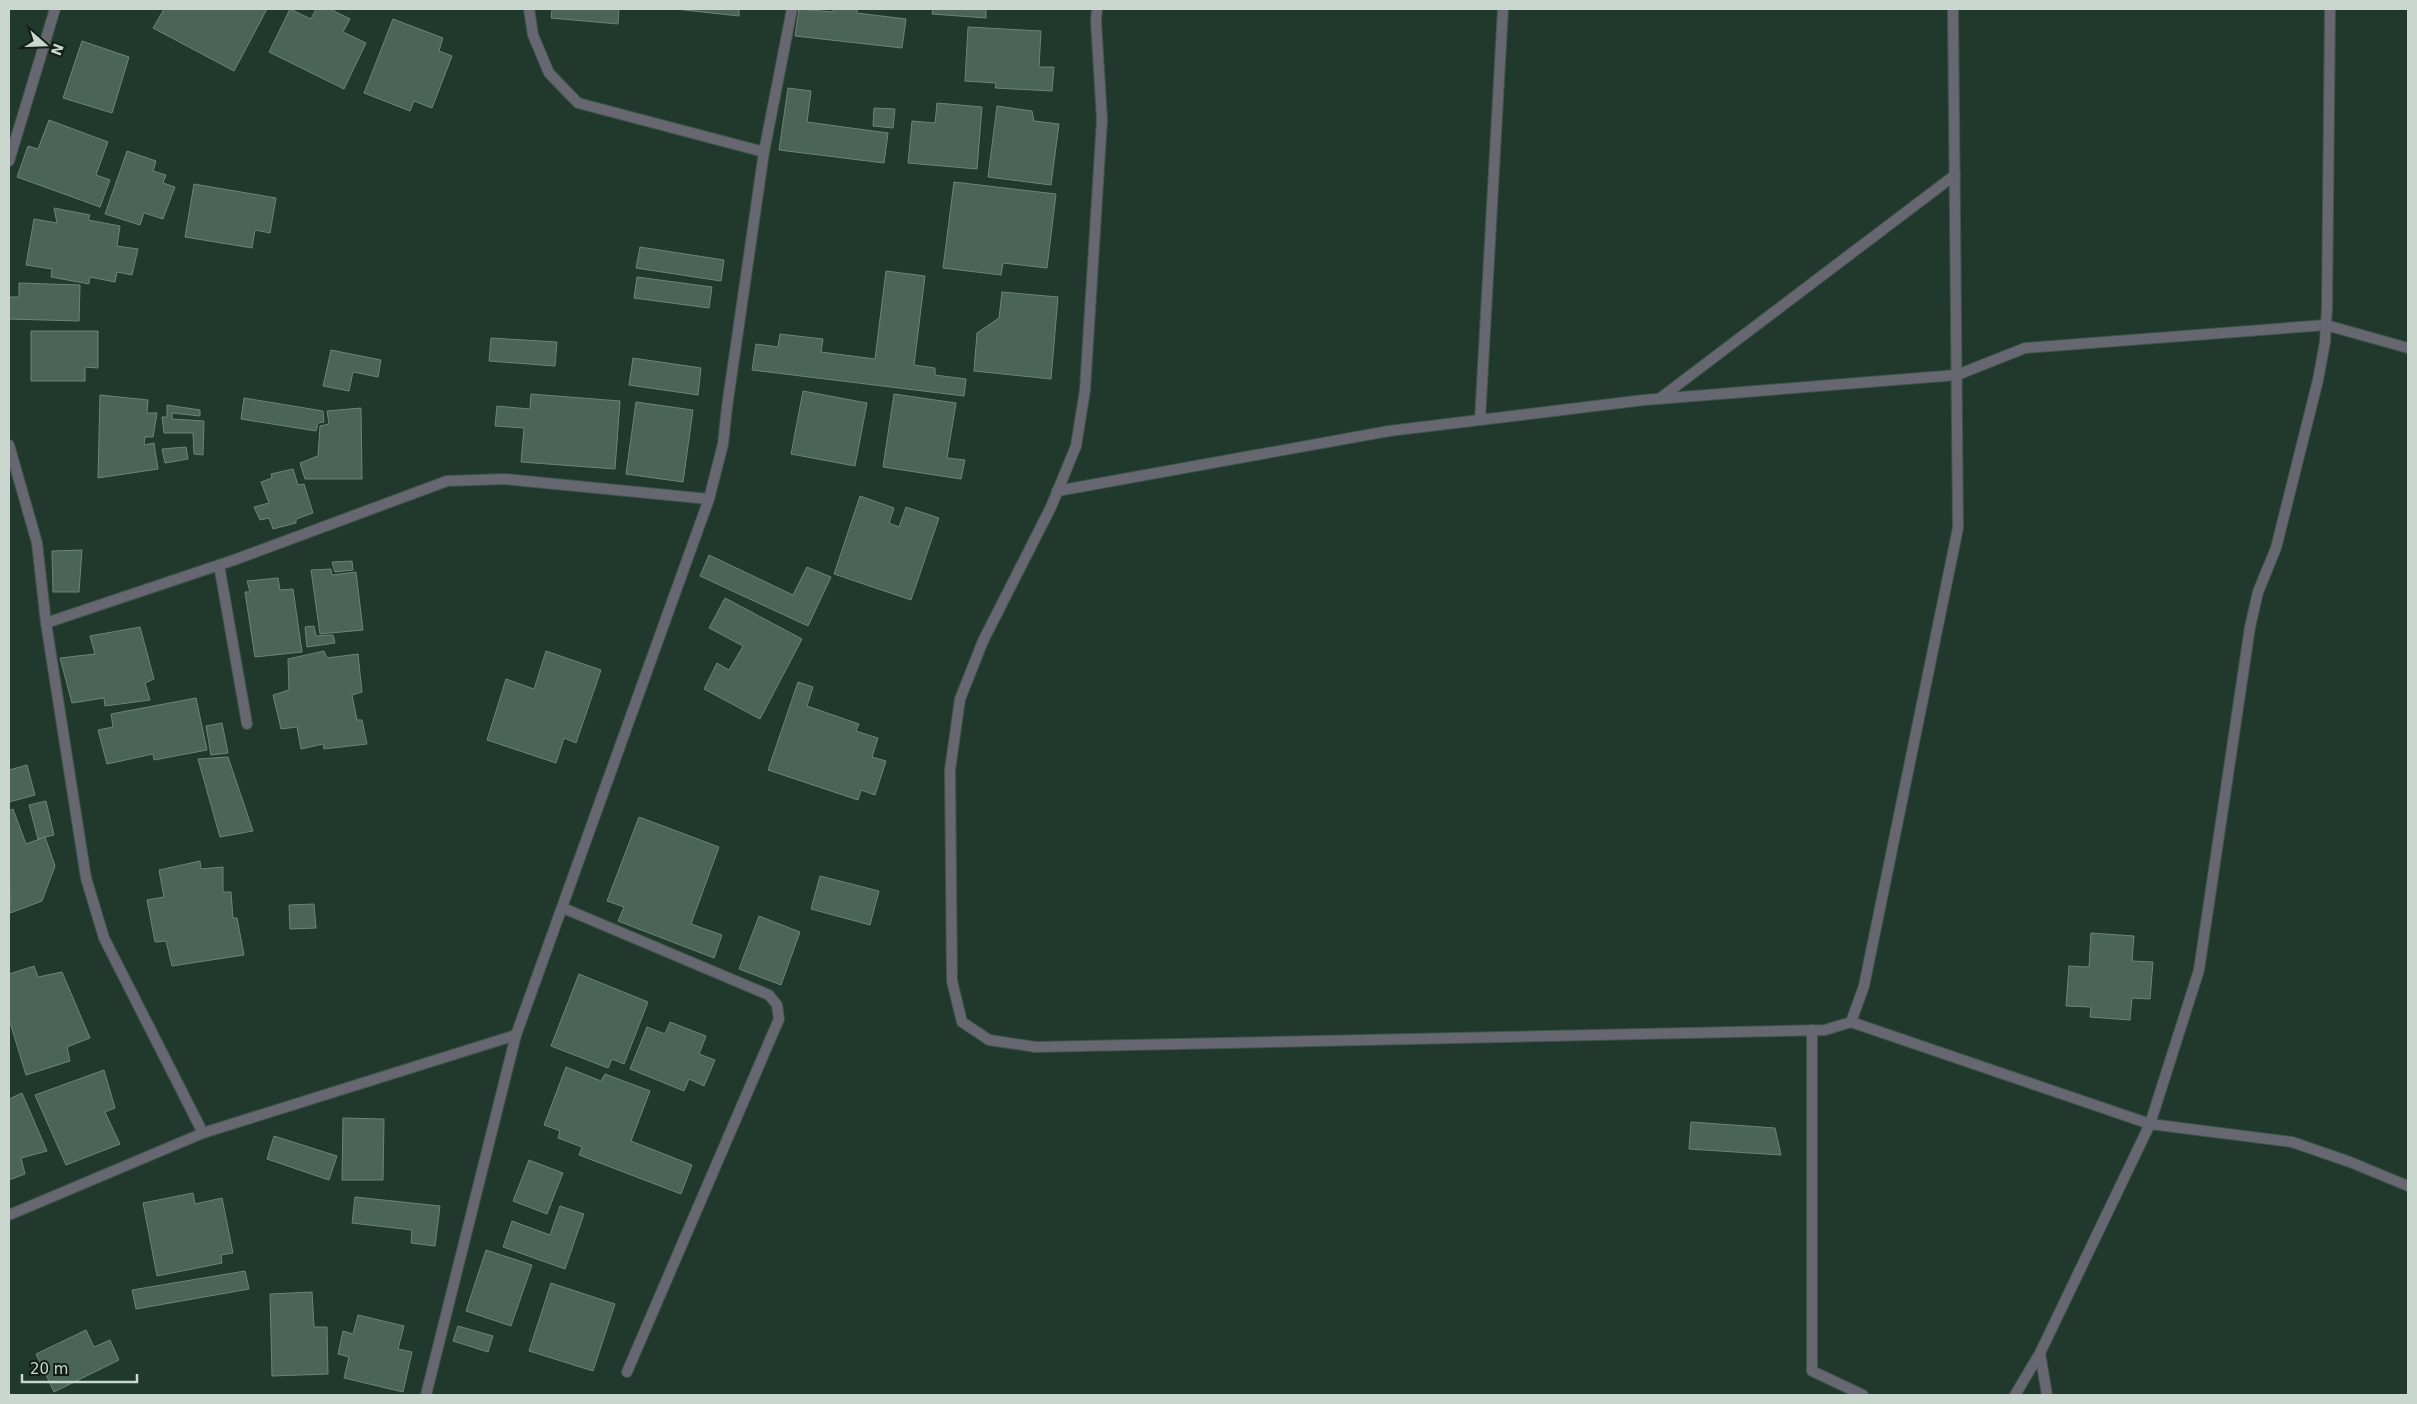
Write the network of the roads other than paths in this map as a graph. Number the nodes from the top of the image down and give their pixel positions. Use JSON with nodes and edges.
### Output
{"nodes":[{"id":1,"x":55,"y":9,"type":"edge"},
{"id":2,"x":530,"y":9,"type":"edge"},
{"id":3,"x":792,"y":9,"type":"edge"},
{"id":4,"x":1097,"y":9,"type":"edge"},
{"id":5,"x":1503,"y":9,"type":"edge"},
{"id":6,"x":1953,"y":9,"type":"edge"},
{"id":7,"x":2330,"y":9,"type":"edge"},
{"id":8,"x":764,"y":152,"type":"junction"},
{"id":9,"x":9,"y":161,"type":"edge"},
{"id":10,"x":1955,"y":175,"type":"junction"},
{"id":11,"x":2326,"y":325,"type":"junction"},
{"id":12,"x":2408,"y":348,"type":"edge"},
{"id":13,"x":1957,"y":375,"type":"junction"},
{"id":14,"x":1658,"y":399,"type":"junction"},
{"id":15,"x":1480,"y":420,"type":"junction"},
{"id":16,"x":9,"y":446,"type":"edge"},
{"id":17,"x":1057,"y":491,"type":"junction"},
{"id":18,"x":709,"y":499,"type":"junction"},
{"id":19,"x":219,"y":565,"type":"junction"},
{"id":20,"x":46,"y":623,"type":"junction"},
{"id":21,"x":247,"y":724,"type":"dead end"},
{"id":22,"x":563,"y":908,"type":"junction"},
{"id":23,"x":1851,"y":1022,"type":"junction"},
{"id":24,"x":1812,"y":1030,"type":"junction"},
{"id":25,"x":516,"y":1035,"type":"junction"},
{"id":26,"x":2150,"y":1124,"type":"junction"},
{"id":27,"x":203,"y":1133,"type":"junction"},
{"id":28,"x":2408,"y":1186,"type":"edge"},
{"id":29,"x":9,"y":1215,"type":"edge"},
{"id":30,"x":2040,"y":1353,"type":"junction"},
{"id":31,"x":627,"y":1372,"type":"dead end"},
{"id":32,"x":426,"y":1395,"type":"edge"},
{"id":33,"x":1864,"y":1395,"type":"edge"},
{"id":34,"x":2015,"y":1395,"type":"edge"},
{"id":35,"x":2046,"y":1395,"type":"edge"}],
"edges":[{"from":1,"to":9,"type":"street"},
{"from":2,"to":8,"type":"street"},
{"from":3,"to":8,"type":"street"},
{"from":4,"to":17,"type":"street"},
{"from":5,"to":15,"type":"street"},
{"from":6,"to":10,"type":"street"},
{"from":7,"to":11,"type":"street"},
{"from":8,"to":18,"type":"street"},
{"from":10,"to":13,"type":"street"},
{"from":10,"to":14,"type":"street"},
{"from":11,"to":12,"type":"street"},
{"from":11,"to":13,"type":"street"},
{"from":11,"to":26,"type":"street"},
{"from":13,"to":14,"type":"street"},
{"from":13,"to":23,"type":"street"},
{"from":14,"to":15,"type":"street"},
{"from":15,"to":17,"type":"street"},
{"from":16,"to":20,"type":"street"},
{"from":17,"to":24,"type":"street"},
{"from":18,"to":19,"type":"street"},
{"from":18,"to":22,"type":"street"},
{"from":19,"to":20,"type":"street"},
{"from":19,"to":21,"type":"street"},
{"from":20,"to":27,"type":"street"},
{"from":22,"to":25,"type":"street"},
{"from":22,"to":31,"type":"street"},
{"from":23,"to":24,"type":"street"},
{"from":23,"to":26,"type":"street"},
{"from":24,"to":33,"type":"street"},
{"from":25,"to":27,"type":"street"},
{"from":25,"to":32,"type":"street"},
{"from":26,"to":28,"type":"street"},
{"from":26,"to":30,"type":"street"},
{"from":27,"to":29,"type":"street"},
{"from":30,"to":34,"type":"street"},
{"from":30,"to":35,"type":"street"}]}
